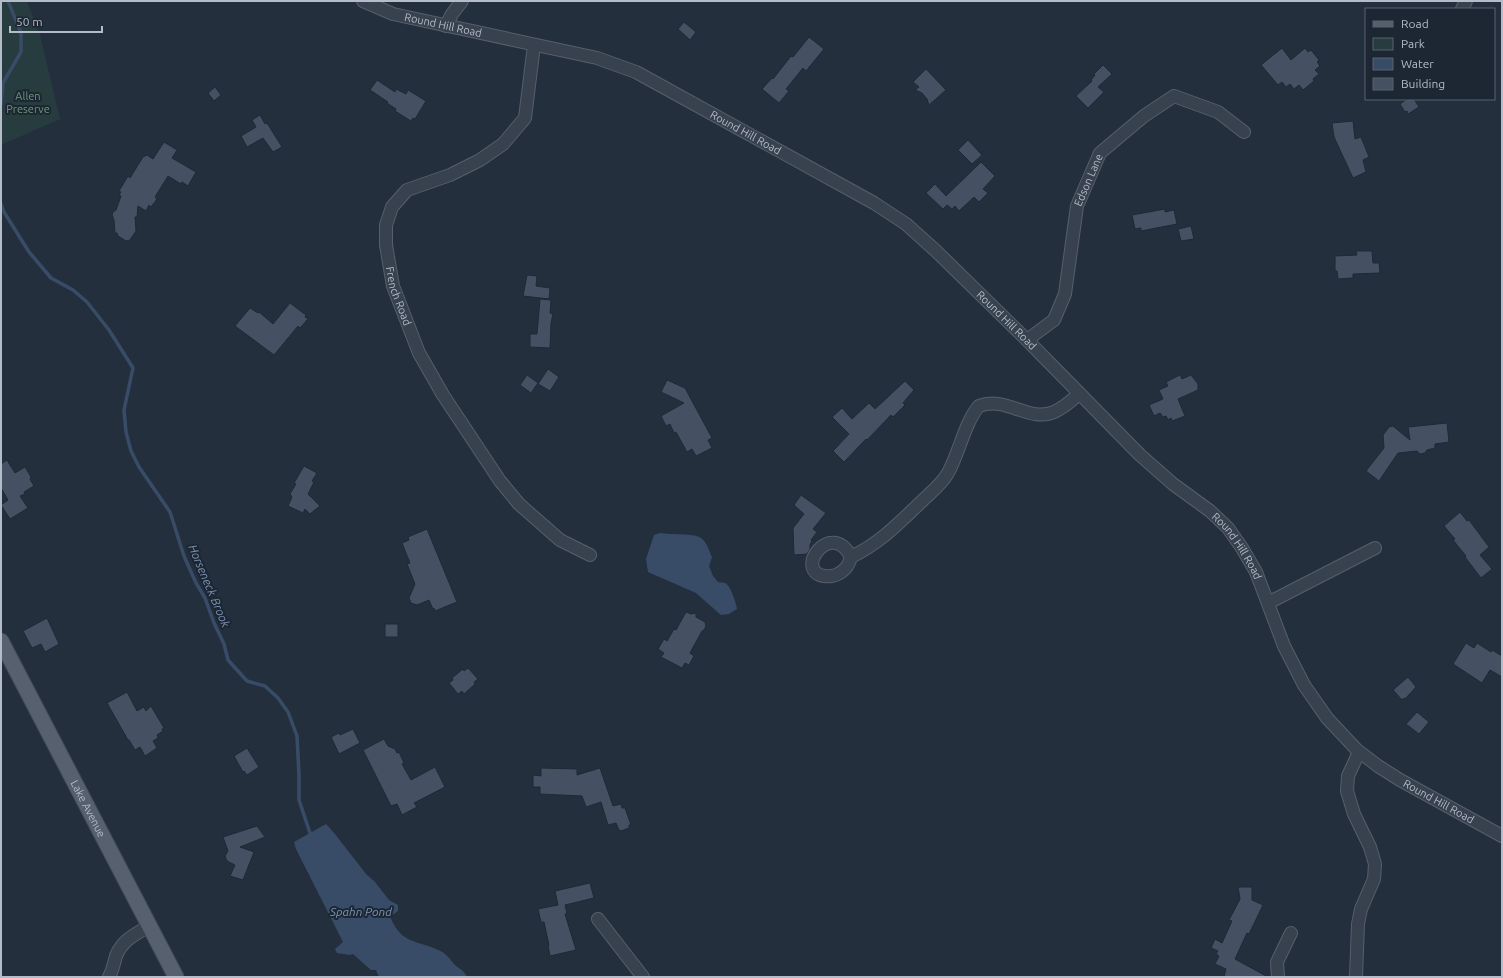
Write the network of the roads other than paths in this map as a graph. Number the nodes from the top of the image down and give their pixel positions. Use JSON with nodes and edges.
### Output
{"nodes":[{"id":1,"x":363,"y":1,"type":"edge"},
{"id":2,"x":462,"y":1,"type":"edge"},
{"id":3,"x":446,"y":26,"type":"junction"},
{"id":4,"x":534,"y":45,"type":"junction"},
{"id":5,"x":1244,"y":132,"type":"dead end"},
{"id":6,"x":1027,"y":340,"type":"junction"},
{"id":7,"x":1079,"y":394,"type":"junction"},
{"id":8,"x":1375,"y":548,"type":"dead end"},
{"id":9,"x":590,"y":555,"type":"dead end"},
{"id":10,"x":851,"y":557,"type":"dead end"},
{"id":11,"x":1268,"y":603,"type":"junction"},
{"id":12,"x":1,"y":641,"type":"edge"},
{"id":13,"x":1359,"y":752,"type":"junction"},
{"id":14,"x":1502,"y":836,"type":"edge"},
{"id":15,"x":598,"y":919,"type":"dead end"},
{"id":16,"x":149,"y":926,"type":"junction"},
{"id":17,"x":1291,"y":933,"type":"dead end"},
{"id":18,"x":109,"y":977,"type":"edge"},
{"id":19,"x":176,"y":977,"type":"edge"},
{"id":20,"x":643,"y":977,"type":"edge"},
{"id":21,"x":1278,"y":977,"type":"edge"},
{"id":22,"x":1356,"y":977,"type":"edge"}],
"edges":[{"from":1,"to":3,"type":"street","name":"Round Hill Road"},
{"from":2,"to":3,"type":"street"},
{"from":3,"to":4,"type":"street","name":"Round Hill Road"},
{"from":4,"to":6,"type":"street","name":"Round Hill Road"},
{"from":4,"to":9,"type":"street","name":"French Road"},
{"from":5,"to":6,"type":"street","name":"Edson Lane"},
{"from":6,"to":7,"type":"street","name":"Round Hill Road"},
{"from":7,"to":10,"type":"street"},
{"from":7,"to":11,"type":"street","name":"Round Hill Road"},
{"from":8,"to":11,"type":"street"},
{"from":11,"to":13,"type":"street","name":"Round Hill Road"},
{"from":12,"to":16,"type":"main road","name":"Lake Avenue"},
{"from":13,"to":14,"type":"street","name":"Round Hill Road"},
{"from":13,"to":22,"type":"street"},
{"from":15,"to":20,"type":"street"},
{"from":16,"to":18,"type":"street"},
{"from":16,"to":19,"type":"main road","name":"Lake Avenue"},
{"from":17,"to":21,"type":"street"}]}
